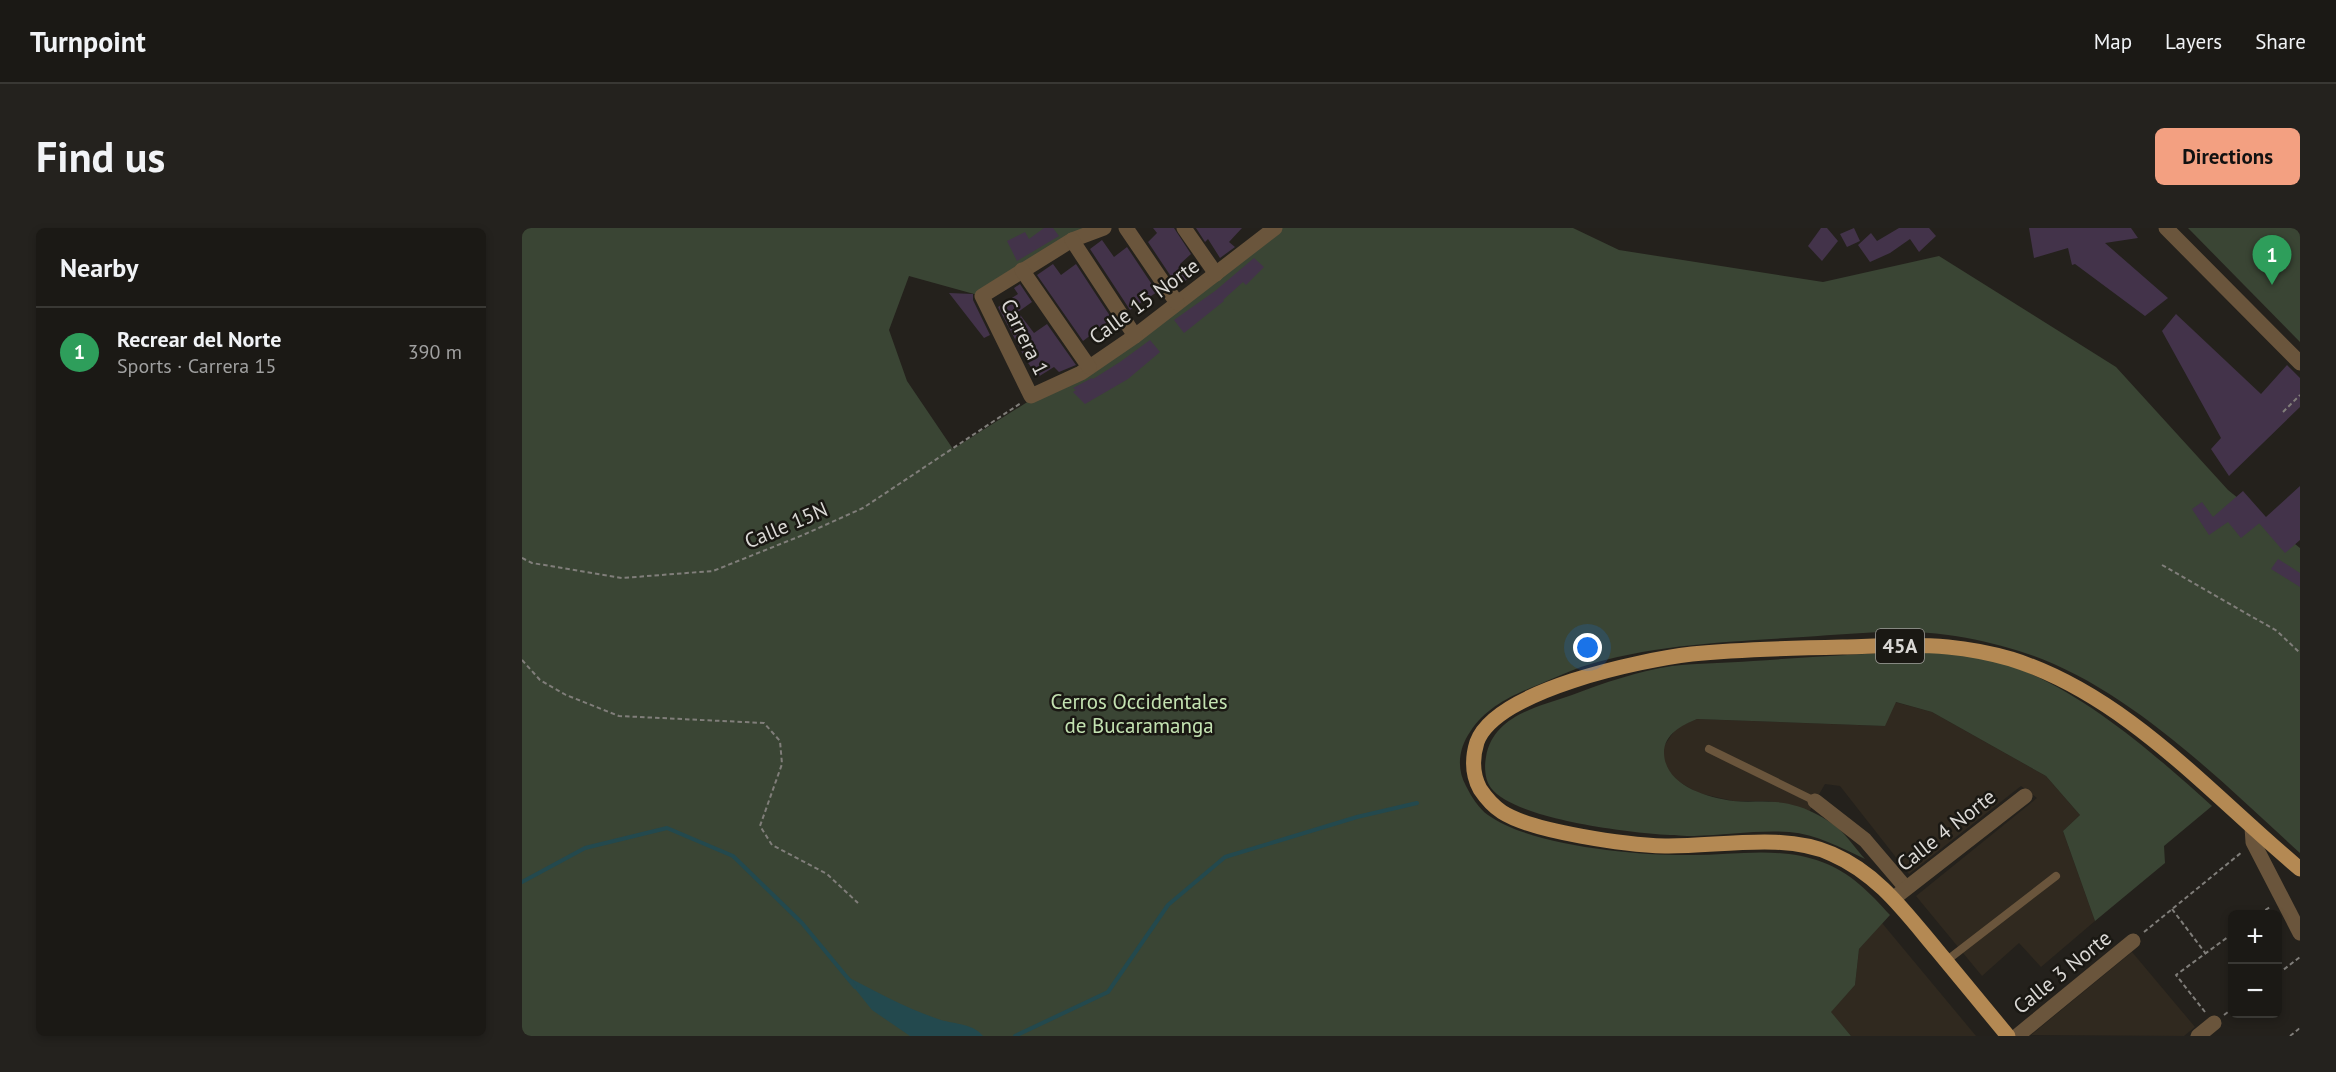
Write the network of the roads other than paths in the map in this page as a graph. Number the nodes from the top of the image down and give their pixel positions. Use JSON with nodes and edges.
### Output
{"nodes":[{"id":1,"x":1104,"y":228,"type":"edge"},
{"id":2,"x":1126,"y":228,"type":"edge"},
{"id":3,"x":1184,"y":228,"type":"edge"},
{"id":4,"x":1275,"y":228,"type":"edge"},
{"id":5,"x":2166,"y":228,"type":"edge"},
{"id":6,"x":1254,"y":233,"type":"edge"},
{"id":7,"x":1072,"y":240,"type":"junction"},
{"id":8,"x":1022,"y":270,"type":"junction"},
{"id":9,"x":1216,"y":274,"type":"junction"},
{"id":10,"x":1177,"y":303,"type":"junction"},
{"id":11,"x":1135,"y":336,"type":"junction"},
{"id":12,"x":2300,"y":363,"type":"edge"},
{"id":13,"x":1089,"y":367,"type":"junction"},
{"id":14,"x":1031,"y":396,"type":"joint"},
{"id":15,"x":1710,"y":749,"type":"dead end"},
{"id":16,"x":2025,"y":796,"type":"dead end"},
{"id":17,"x":1815,"y":801,"type":"joint"},
{"id":18,"x":2252,"y":835,"type":"junction"},
{"id":19,"x":2300,"y":869,"type":"edge"},
{"id":20,"x":2056,"y":876,"type":"dead end"},
{"id":21,"x":1900,"y":893,"type":"junction"},
{"id":22,"x":2300,"y":933,"type":"edge"},
{"id":23,"x":2133,"y":941,"type":"road end"},
{"id":24,"x":1946,"y":961,"type":"junction"},
{"id":25,"x":2214,"y":1023,"type":"road end"},
{"id":26,"x":2008,"y":1036,"type":"edge"},
{"id":27,"x":2017,"y":1036,"type":"edge"},
{"id":28,"x":2198,"y":1036,"type":"edge"}],
"edges":[{"from":1,"to":7,"type":"street"},
{"from":2,"to":10,"type":"street"},
{"from":3,"to":9,"type":"street"},
{"from":4,"to":6,"type":"street","name":"Calle 15 Norte"},
{"from":5,"to":12,"type":"street"},
{"from":6,"to":9,"type":"street","name":"Calle 15 Norte"},
{"from":7,"to":8,"type":"street"},
{"from":7,"to":11,"type":"street"},
{"from":8,"to":13,"type":"street"},
{"from":8,"to":14,"type":"street","name":"Carrera 1"},
{"from":9,"to":10,"type":"street","name":"Calle 15 Norte"},
{"from":10,"to":11,"type":"street","name":"Calle 15 Norte"},
{"from":11,"to":13,"type":"street","name":"Calle 15 Norte"},
{"from":13,"to":14,"type":"street","name":"Calle 15 Norte"},
{"from":15,"to":17,"type":"lane"},
{"from":16,"to":21,"type":"street","name":"Calle 4 Norte"},
{"from":17,"to":21,"type":"street"},
{"from":18,"to":19,"type":"main road","number":"45A"},
{"from":18,"to":21,"type":"main road","number":"45A"},
{"from":18,"to":22,"type":"street"},
{"from":20,"to":24,"type":"lane"},
{"from":21,"to":24,"type":"main road","number":"45A"},
{"from":23,"to":27,"type":"street","name":"Calle 3 Norte"},
{"from":24,"to":26,"type":"main road","number":"45A"},
{"from":25,"to":28,"type":"street"}]}
